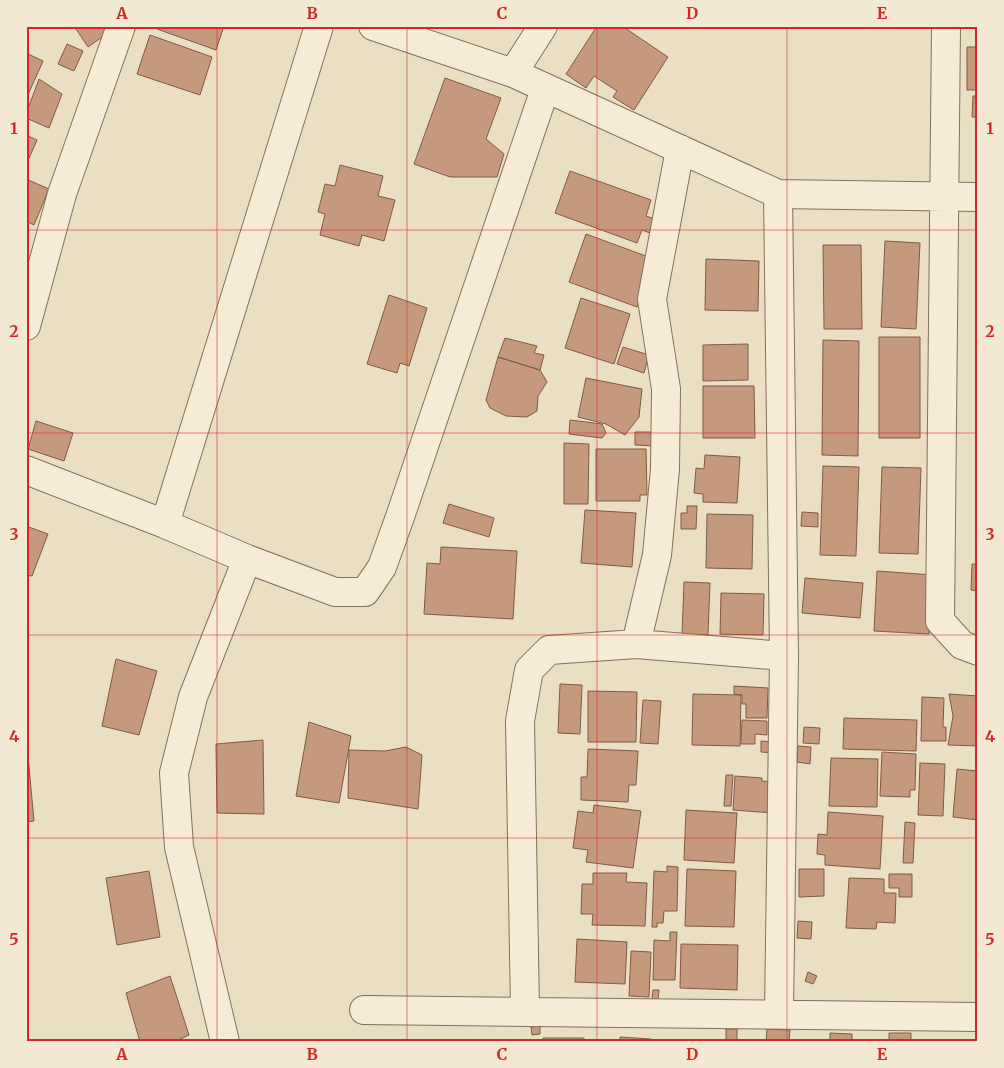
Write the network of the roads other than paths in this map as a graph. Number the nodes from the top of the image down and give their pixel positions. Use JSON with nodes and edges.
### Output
{"nodes":[{"id":1,"x":121,"y":26,"type":"edge"},
{"id":2,"x":319,"y":26,"type":"edge"},
{"id":3,"x":373,"y":26,"type":"edge"},
{"id":4,"x":543,"y":26,"type":"edge"},
{"id":5,"x":946,"y":26,"type":"edge"},
{"id":6,"x":513,"y":74,"type":"junction"},
{"id":7,"x":545,"y":88,"type":"junction"},
{"id":8,"x":680,"y":149,"type":"junction"},
{"id":9,"x":778,"y":194,"type":"junction"},
{"id":10,"x":978,"y":197,"type":"edge"},
{"id":11,"x":943,"y":198,"type":"junction"},
{"id":12,"x":26,"y":326,"type":"edge"},
{"id":13,"x":26,"y":470,"type":"edge"},
{"id":14,"x":165,"y":524,"type":"junction"},
{"id":15,"x":247,"y":559,"type":"junction"},
{"id":16,"x":636,"y":644,"type":"junction"},
{"id":17,"x":978,"y":651,"type":"edge"},
{"id":18,"x":784,"y":656,"type":"junction"},
{"id":19,"x":364,"y":1010,"type":"dead end"},
{"id":20,"x":525,"y":1011,"type":"junction"},
{"id":21,"x":779,"y":1014,"type":"junction"},
{"id":22,"x":978,"y":1017,"type":"edge"},
{"id":23,"x":225,"y":1042,"type":"edge"}],
"edges":[{"from":1,"to":12,"type":"street"},
{"from":2,"to":14,"type":"street"},
{"from":3,"to":6,"type":"street"},
{"from":4,"to":6,"type":"street"},
{"from":5,"to":11,"type":"street"},
{"from":6,"to":7,"type":"street"},
{"from":7,"to":8,"type":"street"},
{"from":7,"to":15,"type":"street"},
{"from":8,"to":9,"type":"street"},
{"from":8,"to":16,"type":"street"},
{"from":9,"to":11,"type":"street"},
{"from":9,"to":18,"type":"street"},
{"from":10,"to":11,"type":"street"},
{"from":11,"to":17,"type":"street"},
{"from":13,"to":14,"type":"street"},
{"from":14,"to":15,"type":"street"},
{"from":15,"to":23,"type":"street"},
{"from":16,"to":18,"type":"street"},
{"from":16,"to":20,"type":"street"},
{"from":18,"to":21,"type":"street"},
{"from":19,"to":20,"type":"street"},
{"from":20,"to":21,"type":"street"},
{"from":21,"to":22,"type":"street"}]}
